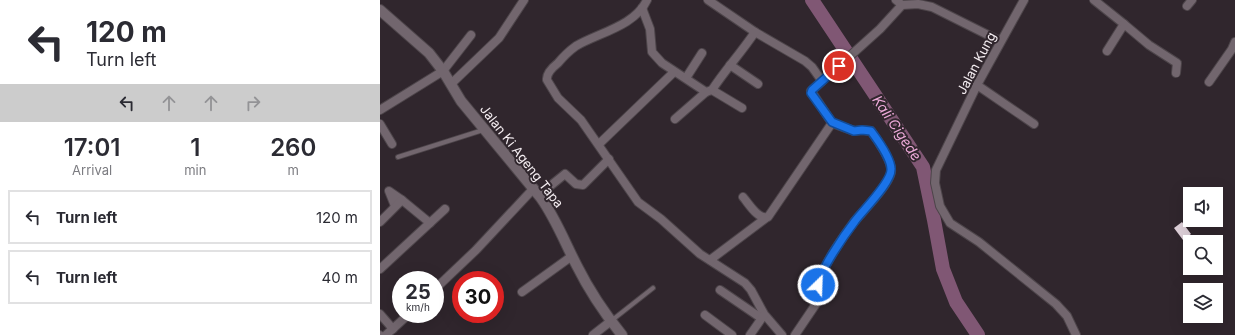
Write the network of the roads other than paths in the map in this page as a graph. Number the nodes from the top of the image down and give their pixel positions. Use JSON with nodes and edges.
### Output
{"nodes":[{"id":1,"x":524,"y":0,"type":"edge"},
{"id":2,"x":647,"y":0,"type":"edge"},
{"id":3,"x":708,"y":0,"type":"edge"},
{"id":4,"x":1024,"y":0,"type":"edge"},
{"id":5,"x":1094,"y":0,"type":"edge"},
{"id":6,"x":899,"y":3,"type":"edge"},
{"id":7,"x":642,"y":8,"type":"junction"},
{"id":8,"x":380,"y":10,"type":"edge"},
{"id":9,"x":1124,"y":24,"type":"junction"},
{"id":10,"x":755,"y":32,"type":"junction"},
{"id":11,"x":471,"y":34,"type":"dead end"},
{"id":12,"x":1000,"y":41,"type":"junction"},
{"id":13,"x":1235,"y":42,"type":"edge"},
{"id":14,"x":1107,"y":52,"type":"dead end"},
{"id":15,"x":702,"y":53,"type":"dead end"},
{"id":16,"x":730,"y":65,"type":"junction"},
{"id":17,"x":443,"y":71,"type":"junction"},
{"id":18,"x":674,"y":72,"type":"junction"},
{"id":19,"x":1176,"y":73,"type":"dead end"},
{"id":20,"x":686,"y":78,"type":"junction"},
{"id":21,"x":822,"y":81,"type":"junction"},
{"id":22,"x":1209,"y":82,"type":"dead end"},
{"id":23,"x":451,"y":84,"type":"junction"},
{"id":24,"x":758,"y":84,"type":"dead end"},
{"id":25,"x":977,"y":85,"type":"junction"},
{"id":26,"x":709,"y":91,"type":"junction"},
{"id":27,"x":742,"y":108,"type":"dead end"},
{"id":28,"x":380,"y":110,"type":"edge"},
{"id":29,"x":675,"y":119,"type":"dead end"},
{"id":30,"x":832,"y":122,"type":"junction"},
{"id":31,"x":380,"y":124,"type":"edge"},
{"id":32,"x":1034,"y":124,"type":"dead end"},
{"id":33,"x":484,"y":130,"type":"junction"},
{"id":34,"x":392,"y":144,"type":"dead end"},
{"id":35,"x":599,"y":144,"type":"junction"},
{"id":36,"x":398,"y":157,"type":"dead end"},
{"id":37,"x":609,"y":159,"type":"junction"},
{"id":38,"x":536,"y":192,"type":"junction"},
{"id":39,"x":743,"y":197,"type":"dead end"},
{"id":40,"x":402,"y":200,"type":"junction"},
{"id":41,"x":395,"y":206,"type":"junction"},
{"id":42,"x":445,"y":209,"type":"dead end"},
{"id":43,"x":766,"y":218,"type":"junction"},
{"id":44,"x":380,"y":222,"type":"edge"},
{"id":45,"x":430,"y":223,"type":"junction"},
{"id":46,"x":572,"y":256,"type":"junction"},
{"id":47,"x":710,"y":260,"type":"junction"},
{"id":48,"x":380,"y":269,"type":"edge"},
{"id":49,"x":444,"y":280,"type":"edge"},
{"id":50,"x":653,"y":288,"type":"dead end"},
{"id":51,"x":720,"y":290,"type":"dead end"},
{"id":52,"x":522,"y":292,"type":"dead end"},
{"id":53,"x":380,"y":314,"type":"edge"},
{"id":54,"x":705,"y":315,"type":"dead end"},
{"id":55,"x":763,"y":316,"type":"junction"},
{"id":56,"x":611,"y":322,"type":"junction"},
{"id":57,"x":399,"y":323,"type":"edge"},
{"id":58,"x":393,"y":329,"type":"junction"},
{"id":59,"x":380,"y":333,"type":"edge"},
{"id":60,"x":384,"y":335,"type":"edge"},
{"id":61,"x":593,"y":335,"type":"edge"},
{"id":62,"x":622,"y":335,"type":"edge"},
{"id":63,"x":732,"y":335,"type":"edge"},
{"id":64,"x":750,"y":335,"type":"edge"},
{"id":65,"x":782,"y":335,"type":"edge"},
{"id":66,"x":795,"y":335,"type":"edge"},
{"id":67,"x":1076,"y":335,"type":"edge"}],
"edges":[{"from":1,"to":23,"type":"street"},
{"from":2,"to":7,"type":"street"},
{"from":3,"to":10,"type":"street"},
{"from":4,"to":12,"type":"street","name":"Jalan Kung"},
{"from":5,"to":9,"type":"street"},
{"from":6,"to":12,"type":"street"},
{"from":6,"to":21,"type":"street"},
{"from":7,"to":18,"type":"street"},
{"from":7,"to":35,"type":"street"},
{"from":8,"to":17,"type":"street","name":"Jalan Ki Ageng Tapa"},
{"from":9,"to":14,"type":"street"},
{"from":9,"to":19,"type":"street"},
{"from":10,"to":16,"type":"street"},
{"from":10,"to":21,"type":"street"},
{"from":11,"to":17,"type":"street"},
{"from":12,"to":25,"type":"street","name":"Jalan Kung"},
{"from":13,"to":22,"type":"street"},
{"from":15,"to":20,"type":"street"},
{"from":16,"to":24,"type":"street"},
{"from":16,"to":26,"type":"street"},
{"from":17,"to":23,"type":"street","name":"Jalan Ki Ageng Tapa"},
{"from":17,"to":28,"type":"street"},
{"from":18,"to":20,"type":"street"},
{"from":18,"to":35,"type":"street"},
{"from":20,"to":26,"type":"street"},
{"from":21,"to":30,"type":"street"},
{"from":23,"to":33,"type":"street","name":"Jalan Ki Ageng Tapa"},
{"from":25,"to":32,"type":"street"},
{"from":25,"to":67,"type":"street","name":"Jalan Kung"},
{"from":26,"to":27,"type":"street"},
{"from":26,"to":29,"type":"street"},
{"from":30,"to":43,"type":"street"},
{"from":30,"to":66,"type":"street"},
{"from":31,"to":34,"type":"street"},
{"from":33,"to":36,"type":"lane"},
{"from":33,"to":38,"type":"street","name":"Jalan Ki Ageng Tapa"},
{"from":35,"to":37,"type":"street"},
{"from":37,"to":38,"type":"street"},
{"from":37,"to":47,"type":"street"},
{"from":38,"to":46,"type":"street","name":"Jalan Ki Ageng Tapa"},
{"from":38,"to":49,"type":"street"},
{"from":39,"to":43,"type":"street"},
{"from":40,"to":41,"type":"street"},
{"from":40,"to":41,"type":"street"},
{"from":40,"to":45,"type":"street"},
{"from":41,"to":44,"type":"street"},
{"from":42,"to":45,"type":"street"},
{"from":43,"to":47,"type":"street"},
{"from":45,"to":48,"type":"street"},
{"from":46,"to":52,"type":"street"},
{"from":46,"to":56,"type":"street","name":"Jalan Ki Ageng Tapa"},
{"from":47,"to":55,"type":"street"},
{"from":50,"to":56,"type":"lane"},
{"from":51,"to":55,"type":"street"},
{"from":53,"to":58,"type":"street"},
{"from":54,"to":63,"type":"street"},
{"from":55,"to":64,"type":"street"},
{"from":55,"to":65,"type":"street"},
{"from":56,"to":61,"type":"street"},
{"from":56,"to":62,"type":"street","name":"Jalan Ki Ageng Tapa"},
{"from":57,"to":58,"type":"street"},
{"from":58,"to":60,"type":"street"},
{"from":59,"to":60,"type":"lane"}]}
